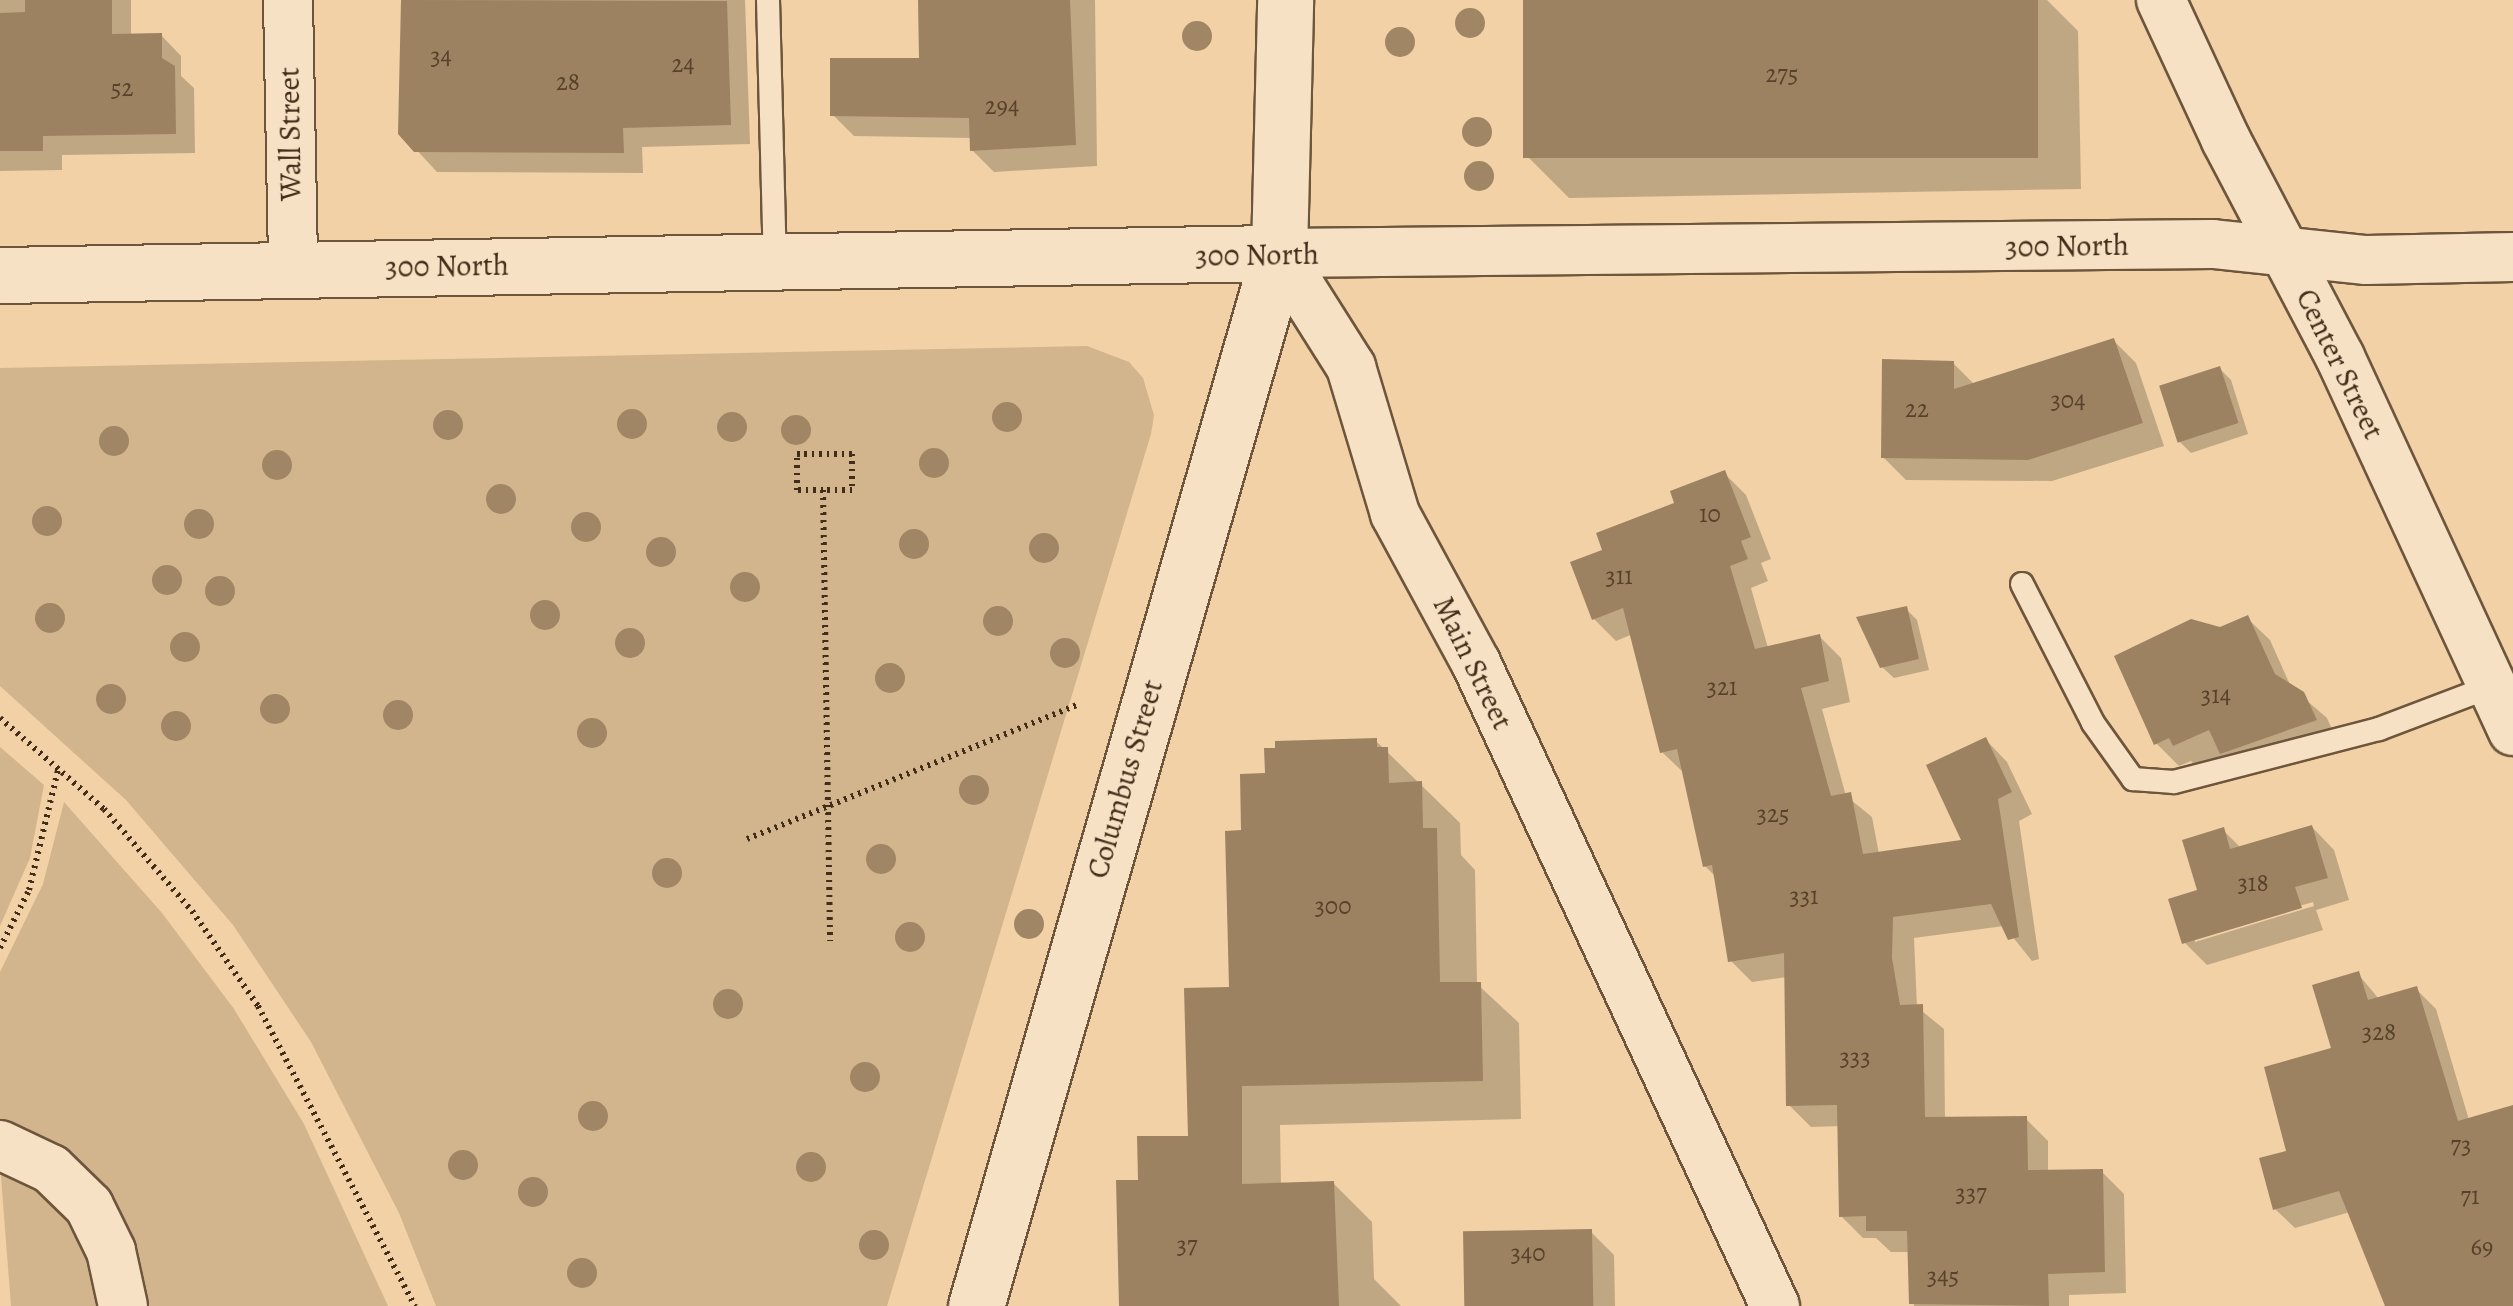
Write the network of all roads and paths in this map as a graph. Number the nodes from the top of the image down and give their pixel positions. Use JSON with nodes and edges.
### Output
{"nodes":[{"id":1,"x":288,"y":0,"type":"edge"},
{"id":2,"x":768,"y":0,"type":"edge"},
{"id":3,"x":1285,"y":0,"type":"edge"},
{"id":4,"x":2161,"y":0,"type":"edge"},
{"id":5,"x":2284,"y":251,"type":"junction"},
{"id":6,"x":1278,"y":253,"type":"junction"},
{"id":7,"x":2513,"y":257,"type":"edge"},
{"id":8,"x":775,"y":260,"type":"junction"},
{"id":9,"x":293,"y":268,"type":"junction"},
{"id":10,"x":0,"y":275,"type":"edge"},
{"id":11,"x":822,"y":490,"type":"junction"},
{"id":12,"x":2022,"y":584,"type":"dead end"},
{"id":13,"x":2492,"y":686,"type":"junction"},
{"id":14,"x":1077,"y":705,"type":"dead end"},
{"id":15,"x":0,"y":718,"type":"edge"},
{"id":16,"x":2513,"y":731,"type":"edge"},
{"id":17,"x":58,"y":770,"type":"junction"},
{"id":18,"x":828,"y":805,"type":"junction"},
{"id":19,"x":747,"y":839,"type":"dead end"},
{"id":20,"x":830,"y":940,"type":"dead end"},
{"id":21,"x":0,"y":948,"type":"edge"},
{"id":22,"x":0,"y":1145,"type":"edge"},
{"id":23,"x":123,"y":1306,"type":"edge"},
{"id":24,"x":415,"y":1306,"type":"edge"},
{"id":25,"x":976,"y":1306,"type":"edge"},
{"id":26,"x":1775,"y":1306,"type":"edge"}],
"edges":[{"from":1,"to":9,"type":"street","name":"Wall Street"},
{"from":2,"to":8,"type":"lane"},
{"from":3,"to":6,"type":"main road"},
{"from":4,"to":5,"type":"street","name":"Center Street"},
{"from":5,"to":6,"type":"street","name":"300 North"},
{"from":5,"to":7,"type":"street","name":"300 North"},
{"from":5,"to":13,"type":"street","name":"Center Street"},
{"from":6,"to":8,"type":"main road","name":"300 North"},
{"from":6,"to":25,"type":"main road","name":"Columbus Street"},
{"from":6,"to":26,"type":"street","name":"Main Street"},
{"from":8,"to":9,"type":"main road","name":"300 North"},
{"from":9,"to":10,"type":"main road","name":"300 North"},
{"from":11,"to":11,"type":"path"},
{"from":11,"to":18,"type":"path"},
{"from":12,"to":13,"type":"lane"},
{"from":13,"to":16,"type":"street","name":"Center Street"},
{"from":14,"to":18,"type":"path"},
{"from":15,"to":17,"type":"path"},
{"from":17,"to":21,"type":"path"},
{"from":17,"to":24,"type":"path"},
{"from":18,"to":19,"type":"path"},
{"from":18,"to":20,"type":"path"},
{"from":22,"to":23,"type":"street"}]}
